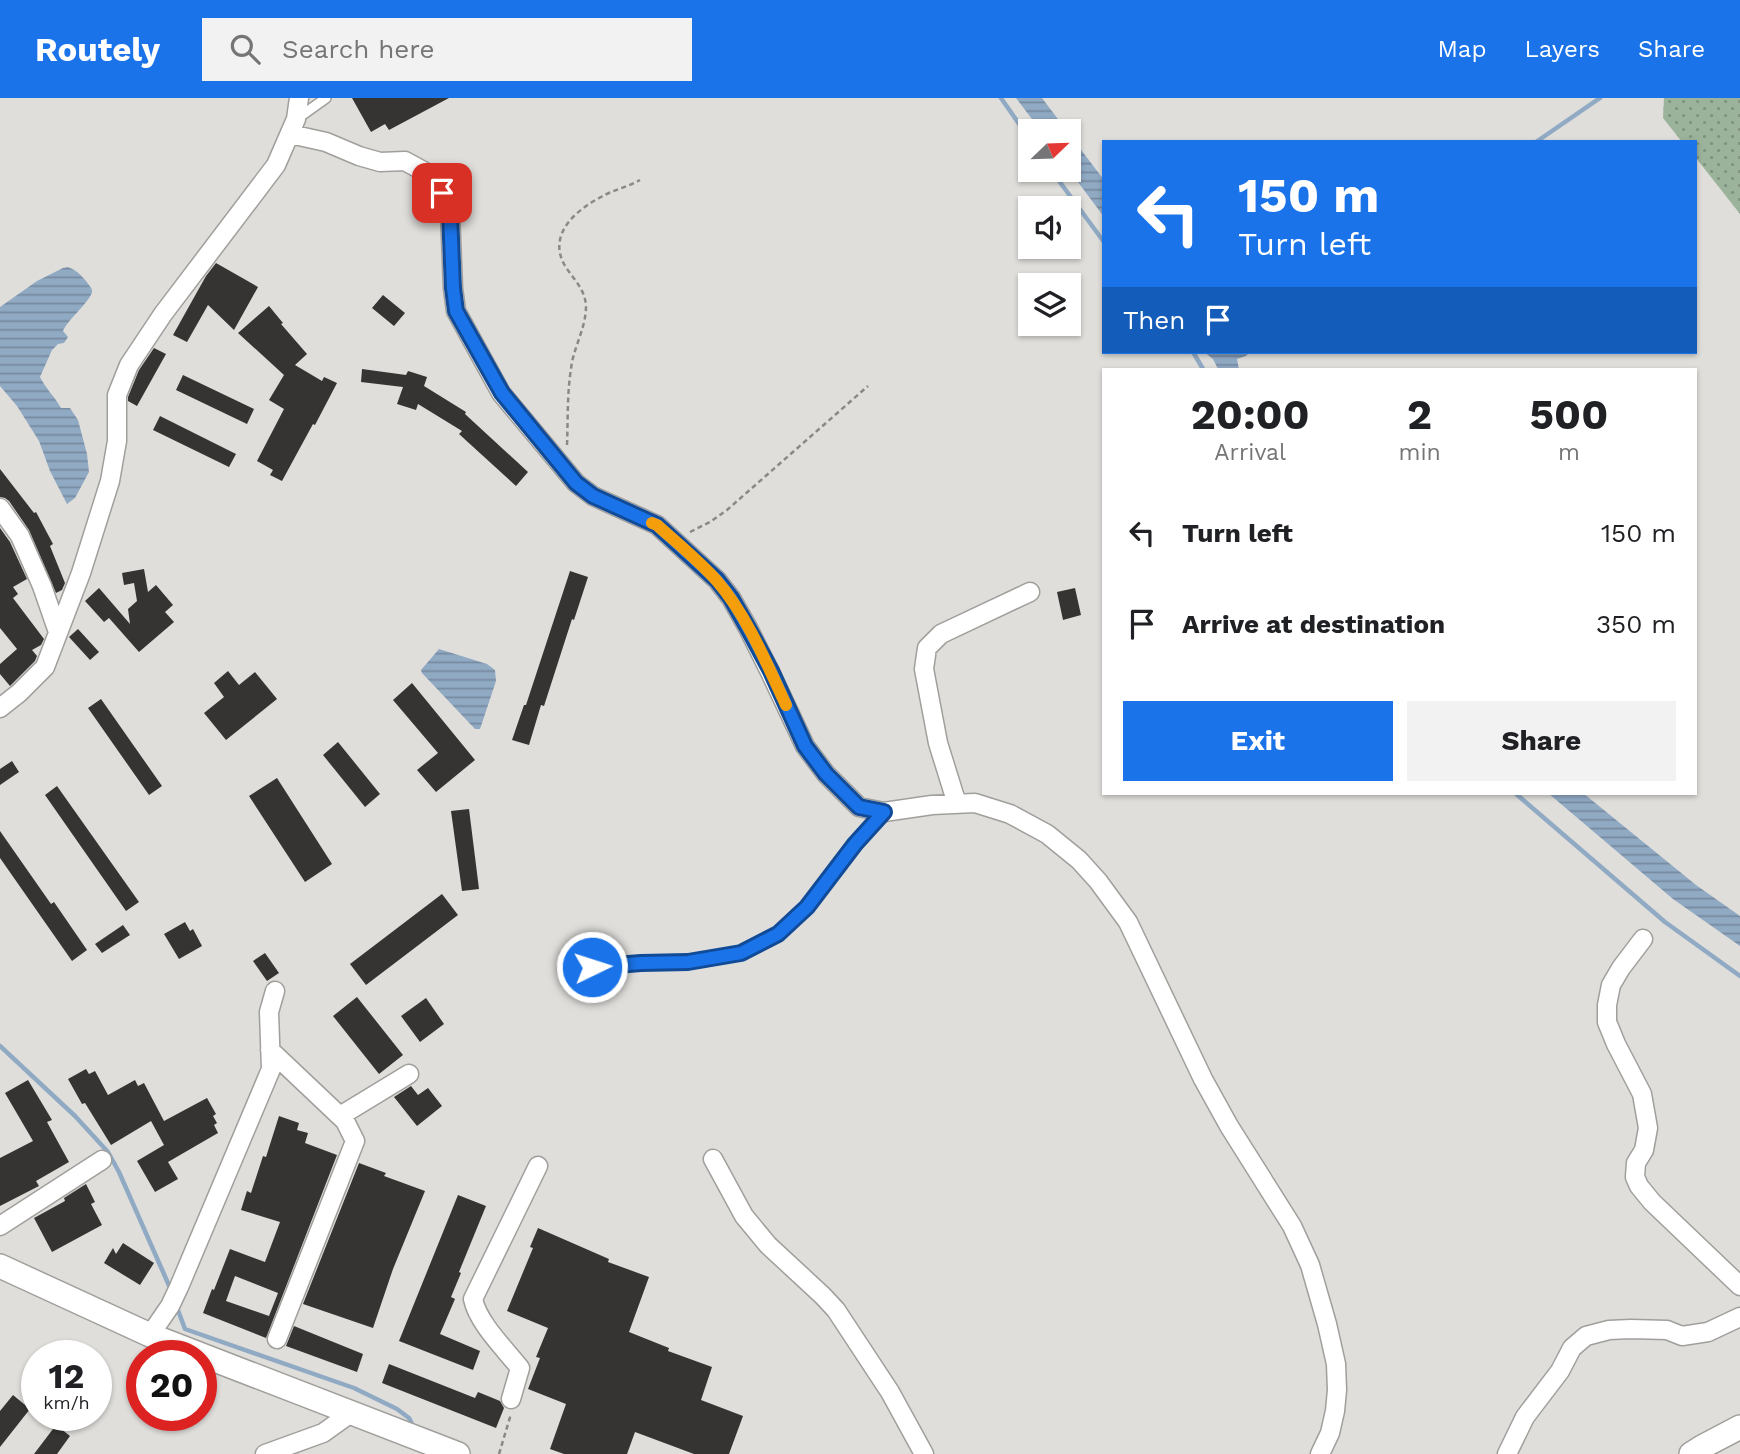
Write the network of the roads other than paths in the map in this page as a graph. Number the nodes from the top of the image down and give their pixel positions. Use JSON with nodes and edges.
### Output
{"nodes":[{"id":1,"x":299,"y":98,"type":"edge"},
{"id":2,"x":326,"y":98,"type":"edge"},
{"id":3,"x":293,"y":126,"type":"junction"},
{"id":4,"x":0,"y":508,"type":"edge"},
{"id":5,"x":1030,"y":592,"type":"dead end"},
{"id":6,"x":58,"y":632,"type":"junction"},
{"id":7,"x":0,"y":708,"type":"edge"},
{"id":8,"x":957,"y":804,"type":"junction"},
{"id":9,"x":884,"y":812,"type":"junction"},
{"id":10,"x":1643,"y":939,"type":"dead end"},
{"id":11,"x":592,"y":967,"type":"dead end"},
{"id":12,"x":275,"y":991,"type":"dead end"},
{"id":13,"x":270,"y":1050,"type":"junction"},
{"id":14,"x":409,"y":1074,"type":"dead end"},
{"id":15,"x":340,"y":1116,"type":"junction"},
{"id":16,"x":713,"y":1158,"type":"dead end"},
{"id":17,"x":102,"y":1160,"type":"dead end"},
{"id":18,"x":538,"y":1166,"type":"dead end"},
{"id":19,"x":0,"y":1226,"type":"edge"},
{"id":20,"x":0,"y":1266,"type":"edge"},
{"id":21,"x":1740,"y":1286,"type":"edge"},
{"id":22,"x":1740,"y":1317,"type":"edge"},
{"id":23,"x":150,"y":1335,"type":"junction"},
{"id":24,"x":277,"y":1339,"type":"dead end"},
{"id":25,"x":511,"y":1399,"type":"road end"},
{"id":26,"x":351,"y":1413,"type":"junction"},
{"id":27,"x":1740,"y":1427,"type":"edge"},
{"id":28,"x":265,"y":1454,"type":"edge"},
{"id":29,"x":458,"y":1454,"type":"edge"},
{"id":30,"x":924,"y":1454,"type":"edge"},
{"id":31,"x":1320,"y":1454,"type":"edge"},
{"id":32,"x":1507,"y":1454,"type":"edge"},
{"id":33,"x":1691,"y":1454,"type":"edge"}],
"edges":[{"from":1,"to":3,"type":"street"},
{"from":2,"to":3,"type":"lane"},
{"from":3,"to":6,"type":"street"},
{"from":3,"to":9,"type":"street"},
{"from":4,"to":6,"type":"street"},
{"from":5,"to":8,"type":"street"},
{"from":6,"to":7,"type":"street"},
{"from":8,"to":9,"type":"street"},
{"from":8,"to":31,"type":"street"},
{"from":9,"to":11,"type":"lane"},
{"from":10,"to":21,"type":"street"},
{"from":12,"to":13,"type":"street"},
{"from":13,"to":15,"type":"street"},
{"from":13,"to":23,"type":"street"},
{"from":14,"to":15,"type":"street"},
{"from":15,"to":24,"type":"street"},
{"from":16,"to":30,"type":"street"},
{"from":17,"to":19,"type":"street"},
{"from":18,"to":25,"type":"street"},
{"from":20,"to":23,"type":"street"},
{"from":22,"to":32,"type":"street"},
{"from":23,"to":26,"type":"street"},
{"from":26,"to":28,"type":"street"},
{"from":26,"to":29,"type":"street"},
{"from":27,"to":33,"type":"street"}]}
